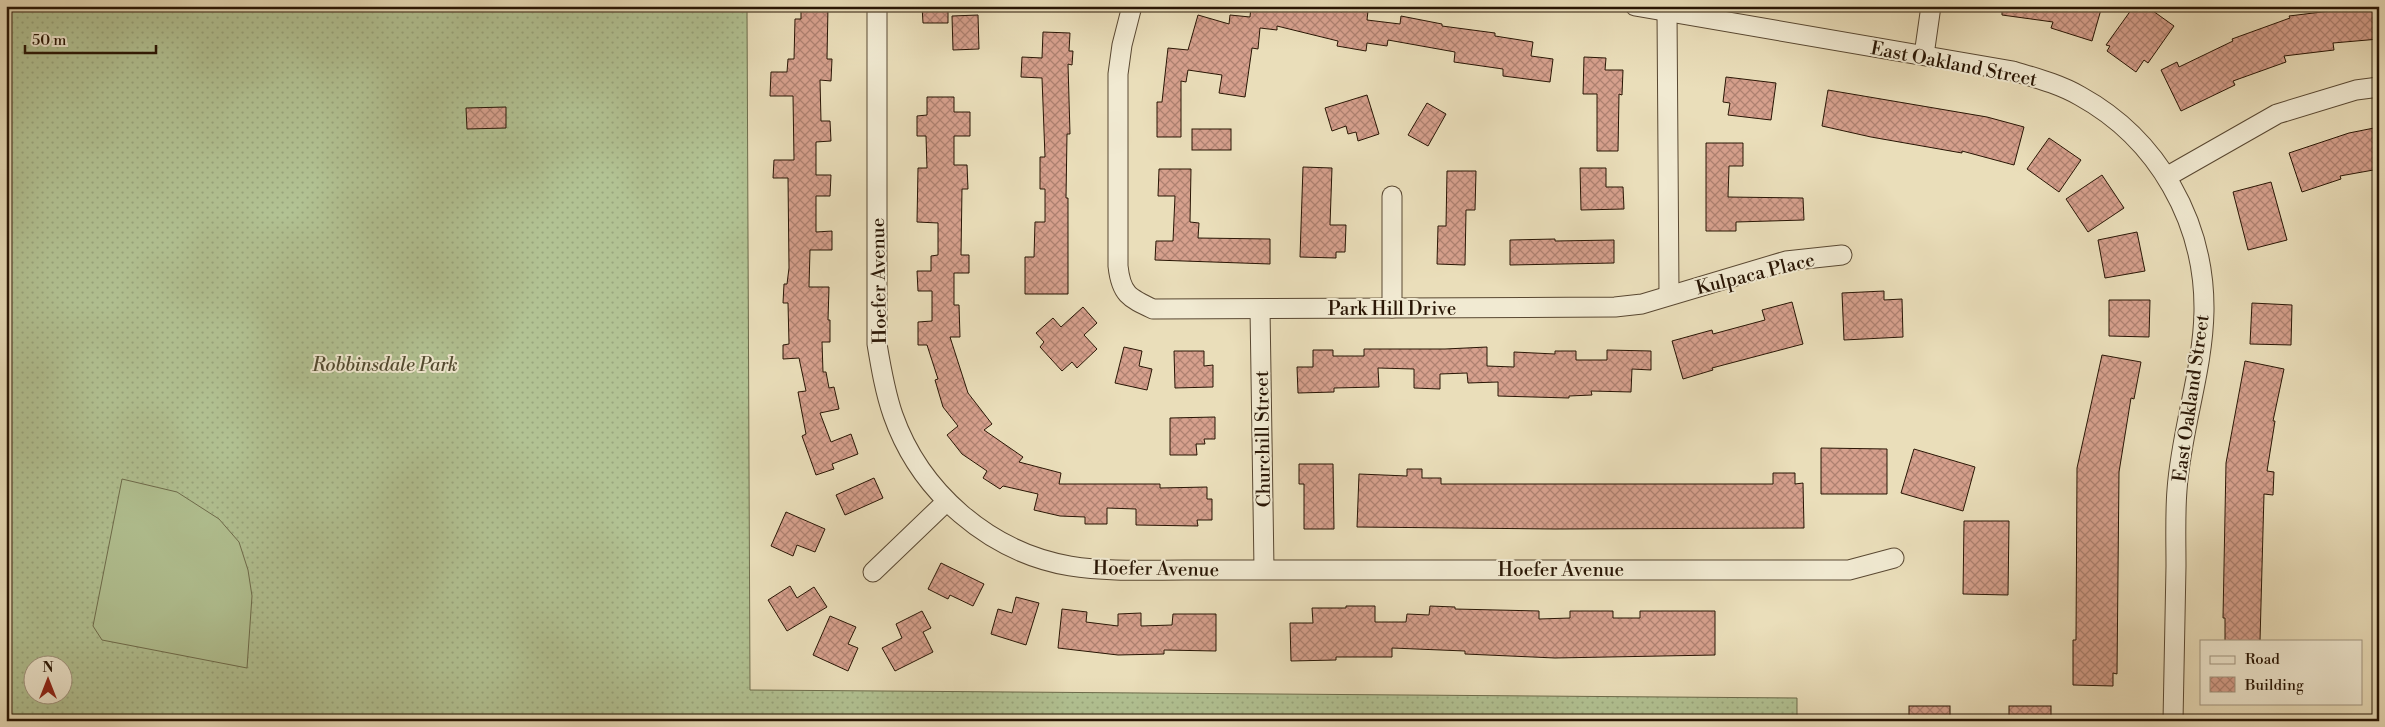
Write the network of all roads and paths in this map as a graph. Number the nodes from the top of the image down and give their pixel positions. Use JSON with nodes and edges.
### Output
{"nodes":[{"id":1,"x":878,"y":6,"type":"edge"},
{"id":2,"x":1132,"y":6,"type":"edge"},
{"id":3,"x":1635,"y":6,"type":"edge"},
{"id":4,"x":1931,"y":6,"type":"edge"},
{"id":5,"x":1667,"y":12,"type":"junction"},
{"id":6,"x":1924,"y":55,"type":"junction"},
{"id":7,"x":2379,"y":87,"type":"edge"},
{"id":8,"x":2168,"y":176,"type":"junction"},
{"id":9,"x":1392,"y":196,"type":"dead end"},
{"id":10,"x":1842,"y":255,"type":"dead end"},
{"id":11,"x":1670,"y":294,"type":"junction"},
{"id":12,"x":1392,"y":308,"type":"junction"},
{"id":13,"x":1260,"y":310,"type":"junction"},
{"id":14,"x":946,"y":502,"type":"junction"},
{"id":15,"x":1894,"y":558,"type":"dead end"},
{"id":16,"x":1264,"y":569,"type":"junction"},
{"id":17,"x":874,"y":572,"type":"dead end"},
{"id":18,"x":2174,"y":721,"type":"edge"}],
"edges":[{"from":1,"to":14,"type":"street","name":"Hoefer Avenue"},
{"from":2,"to":13,"type":"street","name":"Park Hill Drive"},
{"from":3,"to":5,"type":"street","name":"East Oakland Street"},
{"from":4,"to":6,"type":"street"},
{"from":5,"to":6,"type":"street","name":"East Oakland Street"},
{"from":5,"to":11,"type":"street"},
{"from":6,"to":8,"type":"street","name":"East Oakland Street"},
{"from":7,"to":8,"type":"street"},
{"from":8,"to":18,"type":"street","name":"East Oakland Street"},
{"from":9,"to":12,"type":"street"},
{"from":10,"to":11,"type":"street","name":"Kulpaca Place"},
{"from":11,"to":12,"type":"street","name":"Park Hill Drive"},
{"from":12,"to":13,"type":"street","name":"Park Hill Drive"},
{"from":13,"to":16,"type":"street","name":"Churchill Street"},
{"from":14,"to":16,"type":"street","name":"Hoefer Avenue"},
{"from":14,"to":17,"type":"street"},
{"from":15,"to":16,"type":"street","name":"Hoefer Avenue"}]}
